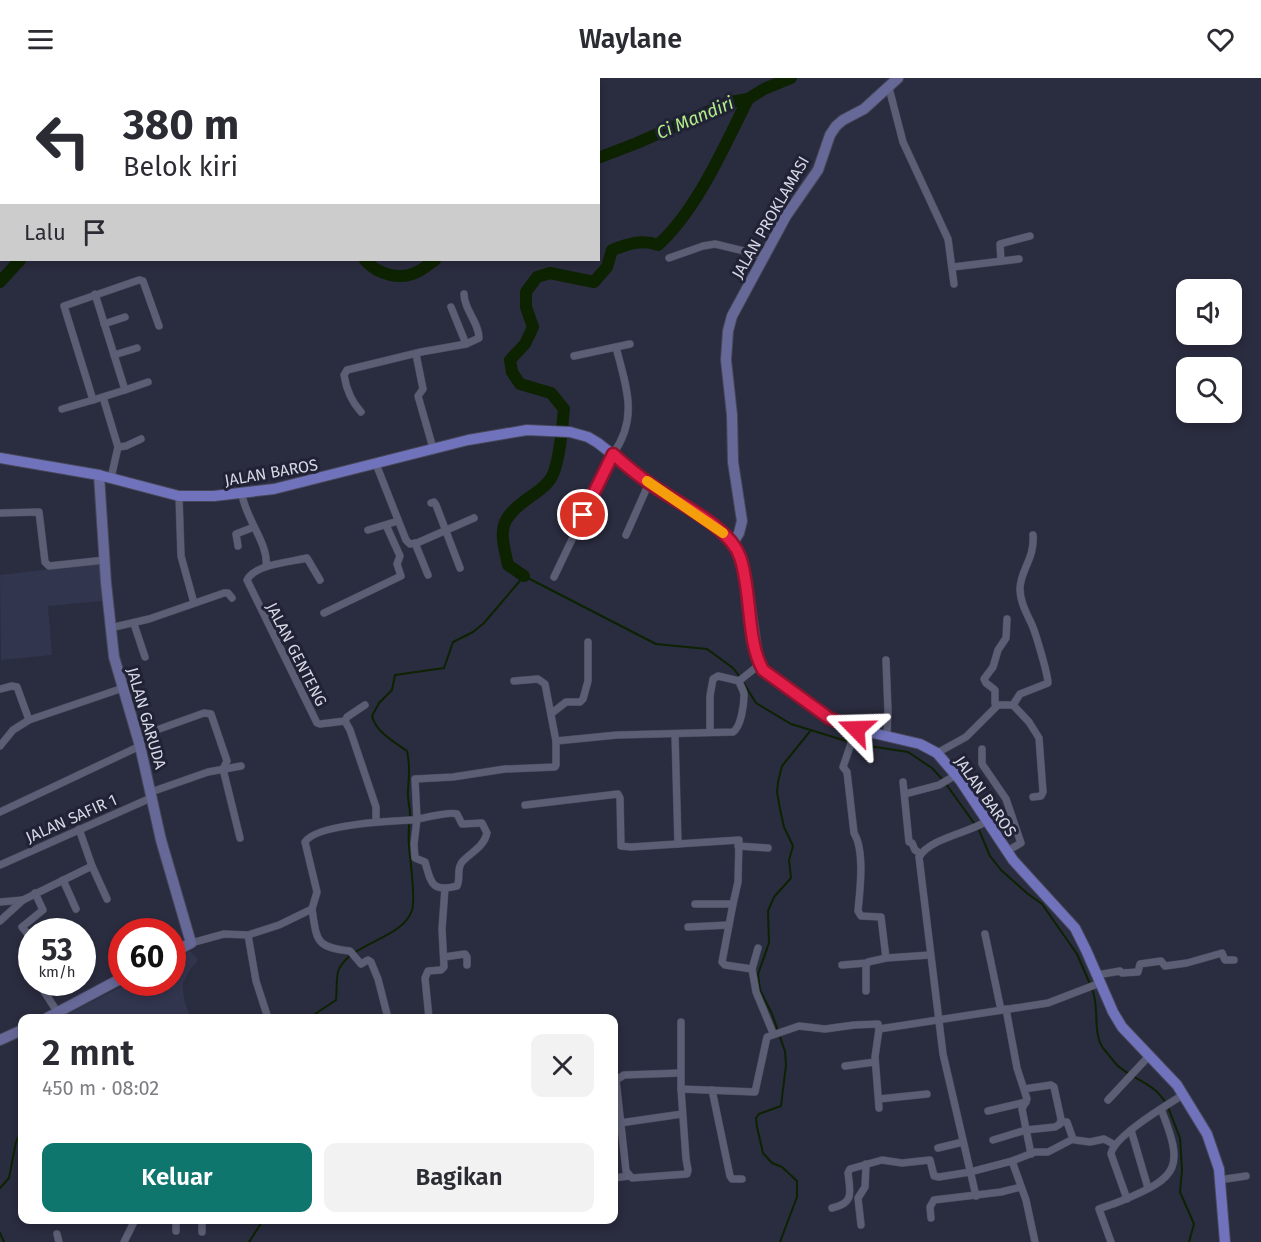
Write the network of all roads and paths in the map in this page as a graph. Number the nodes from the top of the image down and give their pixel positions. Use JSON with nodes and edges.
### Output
{"nodes":[{"id":1,"x":898,"y":78,"type":"edge"},
{"id":2,"x":890,"y":88,"type":"junction"},
{"id":3,"x":1030,"y":236,"type":"dead end"},
{"id":4,"x":765,"y":256,"type":"junction"},
{"id":5,"x":669,"y":258,"type":"dead end"},
{"id":6,"x":1019,"y":259,"type":"dead end"},
{"id":7,"x":1001,"y":261,"type":"junction"},
{"id":8,"x":953,"y":267,"type":"junction"},
{"id":9,"x":954,"y":284,"type":"dead end"},
{"id":10,"x":95,"y":294,"type":"junction"},
{"id":11,"x":464,"y":294,"type":"dead end"},
{"id":12,"x":452,"y":307,"type":"dead end"},
{"id":13,"x":124,"y":317,"type":"dead end"},
{"id":14,"x":104,"y":324,"type":"junction"},
{"id":15,"x":159,"y":326,"type":"dead end"},
{"id":16,"x":466,"y":344,"type":"junction"},
{"id":17,"x":630,"y":344,"type":"dead end"},
{"id":18,"x":616,"y":347,"type":"junction"},
{"id":19,"x":137,"y":348,"type":"dead end"},
{"id":20,"x":416,"y":354,"type":"junction"},
{"id":21,"x":114,"y":355,"type":"junction"},
{"id":22,"x":574,"y":356,"type":"dead end"},
{"id":23,"x":148,"y":382,"type":"dead end"},
{"id":24,"x":125,"y":390,"type":"junction"},
{"id":25,"x":103,"y":397,"type":"junction"},
{"id":26,"x":93,"y":400,"type":"junction"},
{"id":27,"x":62,"y":409,"type":"dead end"},
{"id":28,"x":361,"y":412,"type":"dead end"},
{"id":29,"x":141,"y":439,"type":"dead end"},
{"id":30,"x":118,"y":447,"type":"junction"},
{"id":31,"x":433,"y":448,"type":"junction"},
{"id":32,"x":613,"y":454,"type":"junction"},
{"id":33,"x":0,"y":458,"type":"edge"},
{"id":34,"x":376,"y":464,"type":"junction"},
{"id":35,"x":99,"y":475,"type":"junction"},
{"id":36,"x":111,"y":478,"type":"junction"},
{"id":37,"x":649,"y":483,"type":"junction"},
{"id":38,"x":242,"y":494,"type":"junction"},
{"id":39,"x":179,"y":496,"type":"junction"},
{"id":40,"x":430,"y":503,"type":"dead end"},
{"id":41,"x":0,"y":513,"type":"edge"},
{"id":42,"x":474,"y":518,"type":"dead end"},
{"id":43,"x":398,"y":521,"type":"junction"},
{"id":44,"x":386,"y":525,"type":"junction"},
{"id":45,"x":254,"y":527,"type":"junction"},
{"id":46,"x":368,"y":530,"type":"dead end"},
{"id":47,"x":445,"y":530,"type":"junction"},
{"id":48,"x":626,"y":535,"type":"dead end"},
{"id":49,"x":1033,"y":535,"type":"dead end"},
{"id":50,"x":415,"y":543,"type":"junction"},
{"id":51,"x":733,"y":543,"type":"junction"},
{"id":52,"x":238,"y":546,"type":"dead end"},
{"id":53,"x":105,"y":560,"type":"junction"},
{"id":54,"x":266,"y":566,"type":"junction"},
{"id":55,"x":460,"y":568,"type":"dead end"},
{"id":56,"x":428,"y":575,"type":"dead end"},
{"id":57,"x":554,"y":578,"type":"dead end"},
{"id":58,"x":320,"y":580,"type":"dead end"},
{"id":59,"x":232,"y":598,"type":"dead end"},
{"id":60,"x":194,"y":603,"type":"junction"},
{"id":61,"x":324,"y":613,"type":"dead end"},
{"id":62,"x":1007,"y":619,"type":"dead end"},
{"id":63,"x":134,"y":624,"type":"junction"},
{"id":64,"x":110,"y":628,"type":"junction"},
{"id":65,"x":588,"y":642,"type":"dead end"},
{"id":66,"x":145,"y":657,"type":"dead end"},
{"id":67,"x":886,"y":660,"type":"dead end"},
{"id":68,"x":759,"y":665,"type":"junction"},
{"id":69,"x":741,"y":679,"type":"junction"},
{"id":70,"x":514,"y":681,"type":"dead end"},
{"id":71,"x":123,"y":688,"type":"junction"},
{"id":72,"x":0,"y":689,"type":"edge"},
{"id":73,"x":365,"y":705,"type":"dead end"},
{"id":74,"x":998,"y":705,"type":"junction"},
{"id":75,"x":1013,"y":705,"type":"junction"},
{"id":76,"x":552,"y":713,"type":"junction"},
{"id":77,"x":29,"y":720,"type":"junction"},
{"id":78,"x":345,"y":721,"type":"junction"},
{"id":79,"x":710,"y":732,"type":"junction"},
{"id":80,"x":854,"y":733,"type":"junction"},
{"id":81,"x":675,"y":734,"type":"junction"},
{"id":82,"x":887,"y":735,"type":"junction"},
{"id":83,"x":556,"y":741,"type":"junction"},
{"id":84,"x":139,"y":742,"type":"junction"},
{"id":85,"x":0,"y":746,"type":"edge"},
{"id":86,"x":982,"y":749,"type":"dead end"},
{"id":87,"x":937,"y":753,"type":"junction"},
{"id":88,"x":241,"y":766,"type":"dead end"},
{"id":89,"x":224,"y":770,"type":"junction"},
{"id":90,"x":949,"y":780,"type":"junction"},
{"id":91,"x":903,"y":782,"type":"dead end"},
{"id":92,"x":152,"y":794,"type":"junction"},
{"id":93,"x":905,"y":794,"type":"junction"},
{"id":94,"x":1033,"y":797,"type":"dead end"},
{"id":95,"x":525,"y":805,"type":"dead end"},
{"id":96,"x":0,"y":812,"type":"edge"},
{"id":97,"x":412,"y":820,"type":"junction"},
{"id":98,"x":376,"y":822,"type":"junction"},
{"id":99,"x":981,"y":825,"type":"junction"},
{"id":100,"x":79,"y":829,"type":"junction"},
{"id":101,"x":240,"y":838,"type":"dead end"},
{"id":102,"x":678,"y":844,"type":"junction"},
{"id":103,"x":738,"y":846,"type":"junction"},
{"id":104,"x":768,"y":848,"type":"dead end"},
{"id":105,"x":1007,"y":851,"type":"junction"},
{"id":106,"x":921,"y":854,"type":"junction"},
{"id":107,"x":0,"y":865,"type":"edge"},
{"id":108,"x":92,"y":866,"type":"junction"},
{"id":109,"x":63,"y":880,"type":"junction"},
{"id":110,"x":445,"y":888,"type":"junction"},
{"id":111,"x":35,"y":893,"type":"junction"},
{"id":112,"x":107,"y":899,"type":"dead end"},
{"id":113,"x":22,"y":900,"type":"junction"},
{"id":114,"x":0,"y":902,"type":"edge"},
{"id":115,"x":695,"y":904,"type":"dead end"},
{"id":116,"x":733,"y":904,"type":"junction"},
{"id":117,"x":76,"y":909,"type":"dead end"},
{"id":118,"x":312,"y":909,"type":"junction"},
{"id":119,"x":33,"y":918,"type":"edge"},
{"id":120,"x":0,"y":921,"type":"edge"},
{"id":121,"x":729,"y":925,"type":"junction"},
{"id":122,"x":688,"y":927,"type":"dead end"},
{"id":123,"x":985,"y":934,"type":"dead end"},
{"id":124,"x":248,"y":935,"type":"junction"},
{"id":125,"x":191,"y":943,"type":"junction"},
{"id":126,"x":186,"y":946,"type":"edge"},
{"id":127,"x":758,"y":948,"type":"dead end"},
{"id":128,"x":930,"y":955,"type":"junction"},
{"id":129,"x":444,"y":957,"type":"junction"},
{"id":130,"x":886,"y":958,"type":"junction"},
{"id":131,"x":1234,"y":960,"type":"dead end"},
{"id":132,"x":867,"y":963,"type":"junction"},
{"id":133,"x":467,"y":965,"type":"dead end"},
{"id":134,"x":842,"y":965,"type":"dead end"},
{"id":135,"x":752,"y":969,"type":"junction"},
{"id":136,"x":1097,"y":981,"type":"junction"},
{"id":137,"x":108,"y":986,"type":"edge"},
{"id":138,"x":867,"y":991,"type":"dead end"},
{"id":139,"x":47,"y":996,"type":"edge"},
{"id":140,"x":1003,"y":1009,"type":"junction"},
{"id":141,"x":58,"y":1013,"type":"joint"},
{"id":142,"x":267,"y":1014,"type":"edge"},
{"id":143,"x":387,"y":1014,"type":"edge"},
{"id":144,"x":428,"y":1014,"type":"edge"},
{"id":145,"x":940,"y":1020,"type":"junction"},
{"id":146,"x":681,"y":1022,"type":"dead end"},
{"id":147,"x":879,"y":1029,"type":"junction"},
{"id":148,"x":18,"y":1032,"type":"edge"},
{"id":149,"x":775,"y":1033,"type":"junction"},
{"id":150,"x":0,"y":1040,"type":"edge"},
{"id":151,"x":1149,"y":1056,"type":"junction"},
{"id":152,"x":875,"y":1062,"type":"junction"},
{"id":153,"x":845,"y":1066,"type":"dead end"},
{"id":154,"x":680,"y":1073,"type":"junction"},
{"id":155,"x":618,"y":1078,"type":"edge"},
{"id":156,"x":681,"y":1089,"type":"junction"},
{"id":157,"x":1024,"y":1089,"type":"junction"},
{"id":158,"x":712,"y":1090,"type":"junction"},
{"id":159,"x":927,"y":1094,"type":"dead end"},
{"id":160,"x":1183,"y":1095,"type":"junction"},
{"id":161,"x":879,"y":1099,"type":"junction"},
{"id":162,"x":1108,"y":1100,"type":"dead end"},
{"id":163,"x":1026,"y":1102,"type":"junction"},
{"id":164,"x":1165,"y":1106,"type":"junction"},
{"id":165,"x":879,"y":1108,"type":"dead end"},
{"id":166,"x":618,"y":1109,"type":"edge"},
{"id":167,"x":988,"y":1112,"type":"dead end"},
{"id":168,"x":682,"y":1114,"type":"junction"},
{"id":169,"x":1061,"y":1122,"type":"junction"},
{"id":170,"x":620,"y":1123,"type":"junction"},
{"id":171,"x":1026,"y":1130,"type":"junction"},
{"id":172,"x":1131,"y":1130,"type":"junction"},
{"id":173,"x":1073,"y":1138,"type":"junction"},
{"id":174,"x":993,"y":1140,"type":"dead end"},
{"id":175,"x":963,"y":1142,"type":"junction"},
{"id":176,"x":1115,"y":1145,"type":"junction"},
{"id":177,"x":938,"y":1148,"type":"dead end"},
{"id":178,"x":1031,"y":1154,"type":"junction"},
{"id":179,"x":1012,"y":1161,"type":"junction"},
{"id":180,"x":866,"y":1164,"type":"junction"},
{"id":181,"x":970,"y":1172,"type":"junction"},
{"id":182,"x":629,"y":1176,"type":"junction"},
{"id":183,"x":1246,"y":1176,"type":"dead end"},
{"id":184,"x":618,"y":1177,"type":"edge"},
{"id":185,"x":742,"y":1179,"type":"dead end"},
{"id":186,"x":1219,"y":1180,"type":"junction"},
{"id":187,"x":1021,"y":1187,"type":"junction"},
{"id":188,"x":1148,"y":1188,"type":"junction"},
{"id":189,"x":976,"y":1196,"type":"junction"},
{"id":190,"x":1126,"y":1199,"type":"junction"},
{"id":191,"x":832,"y":1208,"type":"dead end"},
{"id":192,"x":931,"y":1218,"type":"dead end"},
{"id":193,"x":133,"y":1224,"type":"edge"},
{"id":194,"x":176,"y":1224,"type":"edge"},
{"id":195,"x":202,"y":1224,"type":"edge"},
{"id":196,"x":861,"y":1225,"type":"dead end"},
{"id":197,"x":176,"y":1231,"type":"dead end"},
{"id":198,"x":202,"y":1232,"type":"dead end"},
{"id":199,"x":57,"y":1234,"type":"dead end"},
{"id":200,"x":59,"y":1242,"type":"edge"},
{"id":201,"x":124,"y":1242,"type":"edge"},
{"id":202,"x":1035,"y":1242,"type":"edge"},
{"id":203,"x":1111,"y":1242,"type":"edge"},
{"id":204,"x":1225,"y":1242,"type":"edge"}],
"edges":[{"from":1,"to":2,"type":"street","name":"JALAN PROKLAMASI"},
{"from":2,"to":4,"type":"street","name":"JALAN PROKLAMASI"},
{"from":2,"to":8,"type":"street"},
{"from":3,"to":7,"type":"street"},
{"from":4,"to":5,"type":"street"},
{"from":4,"to":51,"type":"street","name":"JALAN PROKLAMASI"},
{"from":6,"to":7,"type":"street"},
{"from":7,"to":8,"type":"street"},
{"from":8,"to":9,"type":"street"},
{"from":10,"to":14,"type":"street"},
{"from":10,"to":15,"type":"street"},
{"from":10,"to":26,"type":"street"},
{"from":11,"to":16,"type":"street"},
{"from":12,"to":16,"type":"street"},
{"from":13,"to":14,"type":"street"},
{"from":14,"to":21,"type":"street"},
{"from":16,"to":20,"type":"street"},
{"from":17,"to":18,"type":"street"},
{"from":18,"to":22,"type":"street"},
{"from":18,"to":32,"type":"street"},
{"from":19,"to":21,"type":"street"},
{"from":20,"to":28,"type":"street"},
{"from":20,"to":31,"type":"street"},
{"from":21,"to":24,"type":"street"},
{"from":23,"to":24,"type":"street"},
{"from":24,"to":25,"type":"street"},
{"from":25,"to":26,"type":"street"},
{"from":25,"to":30,"type":"street"},
{"from":26,"to":27,"type":"street"},
{"from":29,"to":30,"type":"street"},
{"from":30,"to":36,"type":"street"},
{"from":31,"to":32,"type":"main road","name":"JALAN BAROS"},
{"from":31,"to":34,"type":"main road","name":"JALAN BAROS"},
{"from":32,"to":37,"type":"main road"},
{"from":32,"to":57,"type":"street"},
{"from":33,"to":35,"type":"main road","name":"JALAN BAROS"},
{"from":34,"to":38,"type":"main road","name":"JALAN BAROS"},
{"from":34,"to":43,"type":"street"},
{"from":35,"to":36,"type":"main road","name":"JALAN BAROS"},
{"from":35,"to":53,"type":"street","name":"JALAN GARUDA"},
{"from":36,"to":39,"type":"main road","name":"JALAN BAROS"},
{"from":37,"to":48,"type":"street"},
{"from":37,"to":51,"type":"main road"},
{"from":38,"to":39,"type":"main road","name":"JALAN BAROS"},
{"from":38,"to":45,"type":"street"},
{"from":39,"to":60,"type":"street"},
{"from":40,"to":47,"type":"street"},
{"from":41,"to":53,"type":"street"},
{"from":42,"to":47,"type":"street"},
{"from":43,"to":44,"type":"street"},
{"from":43,"to":50,"type":"street"},
{"from":44,"to":46,"type":"street"},
{"from":44,"to":61,"type":"street"},
{"from":45,"to":52,"type":"street"},
{"from":45,"to":54,"type":"street"},
{"from":47,"to":50,"type":"street"},
{"from":47,"to":55,"type":"street"},
{"from":49,"to":75,"type":"street"},
{"from":50,"to":56,"type":"street"},
{"from":51,"to":68,"type":"main road"},
{"from":53,"to":64,"type":"street","name":"JALAN GARUDA"},
{"from":54,"to":58,"type":"street"},
{"from":54,"to":78,"type":"street","name":"JALAN GENTENG"},
{"from":59,"to":60,"type":"street"},
{"from":60,"to":63,"type":"street"},
{"from":62,"to":74,"type":"street"},
{"from":63,"to":64,"type":"street"},
{"from":63,"to":66,"type":"street"},
{"from":64,"to":71,"type":"street","name":"JALAN GARUDA"},
{"from":65,"to":76,"type":"street"},
{"from":67,"to":82,"type":"street"},
{"from":68,"to":69,"type":"street"},
{"from":68,"to":80,"type":"main road","name":"JALAN BAROS"},
{"from":69,"to":79,"type":"street"},
{"from":69,"to":79,"type":"street"},
{"from":70,"to":76,"type":"street"},
{"from":71,"to":77,"type":"street"},
{"from":71,"to":84,"type":"street","name":"JALAN GARUDA"},
{"from":72,"to":77,"type":"street"},
{"from":73,"to":78,"type":"street"},
{"from":74,"to":75,"type":"street"},
{"from":74,"to":87,"type":"street"},
{"from":75,"to":94,"type":"street"},
{"from":76,"to":83,"type":"street"},
{"from":77,"to":85,"type":"street"},
{"from":78,"to":98,"type":"street","name":"JALAN GENTENG"},
{"from":79,"to":81,"type":"street"},
{"from":80,"to":82,"type":"main road","name":"JALAN BAROS"},
{"from":80,"to":130,"type":"street"},
{"from":81,"to":83,"type":"street"},
{"from":81,"to":102,"type":"street"},
{"from":82,"to":87,"type":"main road","name":"JALAN BAROS"},
{"from":83,"to":97,"type":"street"},
{"from":84,"to":89,"type":"street"},
{"from":84,"to":92,"type":"street","name":"JALAN GARUDA"},
{"from":84,"to":96,"type":"street"},
{"from":86,"to":105,"type":"street"},
{"from":87,"to":90,"type":"main road","name":"JALAN BAROS"},
{"from":88,"to":89,"type":"street","name":"JALAN SAFIR 1"},
{"from":89,"to":92,"type":"street","name":"JALAN SAFIR 1"},
{"from":89,"to":101,"type":"street"},
{"from":90,"to":93,"type":"street"},
{"from":90,"to":99,"type":"main road","name":"JALAN BAROS"},
{"from":91,"to":93,"type":"street"},
{"from":92,"to":100,"type":"street","name":"JALAN SAFIR 1"},
{"from":92,"to":125,"type":"street","name":"JALAN GARUDA"},
{"from":93,"to":106,"type":"street"},
{"from":95,"to":102,"type":"street"},
{"from":97,"to":98,"type":"street"},
{"from":97,"to":110,"type":"street"},
{"from":97,"to":110,"type":"street"},
{"from":98,"to":118,"type":"street"},
{"from":99,"to":105,"type":"main road","name":"JALAN BAROS"},
{"from":99,"to":106,"type":"street"},
{"from":100,"to":107,"type":"street","name":"JALAN SAFIR 1"},
{"from":100,"to":108,"type":"street"},
{"from":102,"to":103,"type":"street"},
{"from":103,"to":104,"type":"street"},
{"from":103,"to":116,"type":"street"},
{"from":105,"to":136,"type":"main road","name":"JALAN BAROS"},
{"from":106,"to":128,"type":"street"},
{"from":108,"to":109,"type":"street"},
{"from":108,"to":112,"type":"street"},
{"from":109,"to":111,"type":"street"},
{"from":109,"to":117,"type":"street"},
{"from":110,"to":129,"type":"street"},
{"from":111,"to":113,"type":"street"},
{"from":111,"to":119,"type":"street"},
{"from":113,"to":114,"type":"street"},
{"from":113,"to":120,"type":"street"},
{"from":115,"to":116,"type":"street"},
{"from":116,"to":121,"type":"street"},
{"from":118,"to":124,"type":"street"},
{"from":118,"to":143,"type":"street"},
{"from":121,"to":122,"type":"street"},
{"from":121,"to":135,"type":"street"},
{"from":123,"to":140,"type":"street"},
{"from":124,"to":125,"type":"street"},
{"from":124,"to":142,"type":"street"},
{"from":125,"to":126,"type":"street"},
{"from":127,"to":135,"type":"street"},
{"from":128,"to":130,"type":"street"},
{"from":128,"to":145,"type":"street"},
{"from":129,"to":133,"type":"street"},
{"from":129,"to":144,"type":"street"},
{"from":130,"to":132,"type":"street"},
{"from":131,"to":136,"type":"street"},
{"from":132,"to":134,"type":"street"},
{"from":132,"to":138,"type":"street"},
{"from":135,"to":149,"type":"street"},
{"from":136,"to":140,"type":"street"},
{"from":136,"to":151,"type":"main road","name":"JALAN BAROS"},
{"from":137,"to":141,"type":"street"},
{"from":139,"to":141,"type":"street"},
{"from":140,"to":145,"type":"street"},
{"from":140,"to":157,"type":"street"},
{"from":145,"to":147,"type":"street"},
{"from":145,"to":175,"type":"street"},
{"from":146,"to":154,"type":"street"},
{"from":147,"to":149,"type":"street"},
{"from":147,"to":152,"type":"street"},
{"from":148,"to":150,"type":"street"},
{"from":149,"to":158,"type":"street"},
{"from":151,"to":160,"type":"main road","name":"JALAN BAROS"},
{"from":151,"to":162,"type":"street"},
{"from":152,"to":153,"type":"street"},
{"from":152,"to":161,"type":"street"},
{"from":154,"to":155,"type":"street"},
{"from":154,"to":156,"type":"street"},
{"from":156,"to":158,"type":"street"},
{"from":156,"to":168,"type":"street"},
{"from":157,"to":163,"type":"street"},
{"from":157,"to":169,"type":"street"},
{"from":158,"to":185,"type":"street"},
{"from":159,"to":161,"type":"street"},
{"from":160,"to":164,"type":"street"},
{"from":160,"to":186,"type":"main road","name":"JALAN BAROS"},
{"from":161,"to":165,"type":"street"},
{"from":163,"to":167,"type":"street"},
{"from":163,"to":171,"type":"street"},
{"from":164,"to":172,"type":"street"},
{"from":164,"to":188,"type":"street"},
{"from":166,"to":170,"type":"street"},
{"from":168,"to":170,"type":"street"},
{"from":168,"to":182,"type":"street"},
{"from":169,"to":171,"type":"street"},
{"from":169,"to":173,"type":"street"},
{"from":170,"to":182,"type":"street"},
{"from":171,"to":174,"type":"street"},
{"from":171,"to":178,"type":"street"},
{"from":172,"to":176,"type":"street"},
{"from":172,"to":188,"type":"street"},
{"from":173,"to":176,"type":"street"},
{"from":173,"to":178,"type":"street"},
{"from":175,"to":177,"type":"street"},
{"from":175,"to":181,"type":"street"},
{"from":176,"to":190,"type":"street"},
{"from":178,"to":179,"type":"street"},
{"from":179,"to":181,"type":"street"},
{"from":179,"to":187,"type":"street"},
{"from":180,"to":181,"type":"street"},
{"from":180,"to":191,"type":"street"},
{"from":180,"to":196,"type":"street"},
{"from":181,"to":189,"type":"street"},
{"from":182,"to":184,"type":"street"},
{"from":183,"to":186,"type":"street"},
{"from":186,"to":204,"type":"main road","name":"JALAN BAROS"},
{"from":187,"to":189,"type":"street"},
{"from":187,"to":202,"type":"street"},
{"from":188,"to":190,"type":"street"},
{"from":189,"to":192,"type":"street"},
{"from":190,"to":203,"type":"street"},
{"from":193,"to":201,"type":"street"},
{"from":194,"to":197,"type":"street"},
{"from":195,"to":198,"type":"street"},
{"from":199,"to":200,"type":"street"}]}
